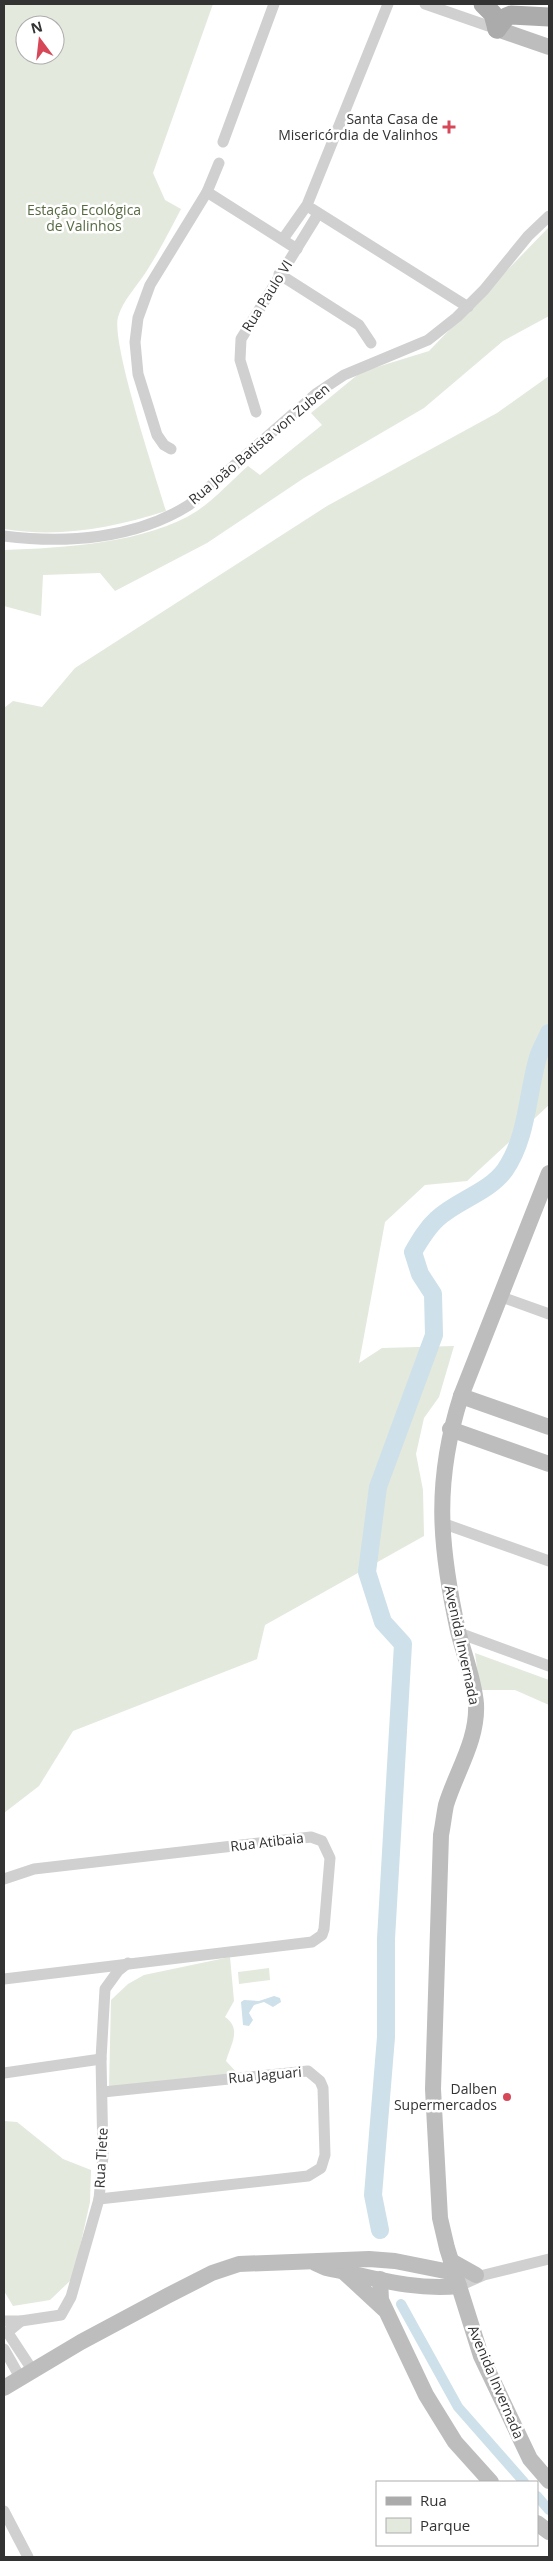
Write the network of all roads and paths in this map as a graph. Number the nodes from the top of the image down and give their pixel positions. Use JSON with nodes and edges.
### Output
{"nodes":[{"id":1,"x":274,"y":4,"type":"edge"},
{"id":2,"x":388,"y":4,"type":"edge"},
{"id":3,"x":425,"y":4,"type":"edge"},
{"id":4,"x":483,"y":4,"type":"edge"},
{"id":5,"x":549,"y":17,"type":"edge"},
{"id":6,"x":497,"y":29,"type":"junction"},
{"id":7,"x":549,"y":48,"type":"edge"},
{"id":8,"x":222,"y":142,"type":"dead end"},
{"id":9,"x":219,"y":163,"type":"dead end"},
{"id":10,"x":207,"y":192,"type":"junction"},
{"id":11,"x":307,"y":205,"type":"junction"},
{"id":12,"x":318,"y":214,"type":"junction"},
{"id":13,"x":549,"y":216,"type":"edge"},
{"id":14,"x":283,"y":240,"type":"junction"},
{"id":15,"x":297,"y":249,"type":"junction"},
{"id":16,"x":279,"y":274,"type":"junction"},
{"id":17,"x":468,"y":307,"type":"junction"},
{"id":18,"x":370,"y":343,"type":"dead end"},
{"id":19,"x":256,"y":412,"type":"dead end"},
{"id":20,"x":171,"y":449,"type":"dead end"},
{"id":21,"x":4,"y":536,"type":"edge"},
{"id":22,"x":549,"y":1173,"type":"edge"},
{"id":23,"x":545,"y":1197,"type":"edge"},
{"id":24,"x":499,"y":1296,"type":"junction"},
{"id":25,"x":549,"y":1314,"type":"edge"},
{"id":26,"x":461,"y":1396,"type":"junction"},
{"id":27,"x":549,"y":1427,"type":"edge"},
{"id":28,"x":450,"y":1429,"type":"junction"},
{"id":29,"x":549,"y":1464,"type":"edge"},
{"id":30,"x":442,"y":1523,"type":"junction"},
{"id":31,"x":549,"y":1561,"type":"edge"},
{"id":32,"x":459,"y":1632,"type":"junction"},
{"id":33,"x":549,"y":1666,"type":"edge"},
{"id":34,"x":5,"y":1878,"type":"edge"},
{"id":35,"x":128,"y":1963,"type":"junction"},
{"id":36,"x":4,"y":1979,"type":"edge"},
{"id":37,"x":101,"y":2059,"type":"junction"},
{"id":38,"x":4,"y":2073,"type":"edge"},
{"id":39,"x":103,"y":2092,"type":"junction"},
{"id":40,"x":99,"y":2199,"type":"junction"},
{"id":41,"x":549,"y":2259,"type":"edge"},
{"id":42,"x":395,"y":2261,"type":"junction"},
{"id":43,"x":312,"y":2262,"type":"junction"},
{"id":44,"x":453,"y":2267,"type":"junction"},
{"id":45,"x":429,"y":2268,"type":"junction"},
{"id":46,"x":343,"y":2272,"type":"junction"},
{"id":47,"x":478,"y":2277,"type":"junction"},
{"id":48,"x":380,"y":2279,"type":"junction"},
{"id":49,"x":464,"y":2304,"type":"junction"},
{"id":50,"x":385,"y":2310,"type":"junction"},
{"id":51,"x":6,"y":2329,"type":"edge"},
{"id":52,"x":4,"y":2349,"type":"edge"},
{"id":53,"x":27,"y":2375,"type":"junction"},
{"id":54,"x":4,"y":2388,"type":"edge"},
{"id":55,"x":549,"y":2480,"type":"edge"},
{"id":56,"x":490,"y":2481,"type":"edge"},
{"id":57,"x":4,"y":2511,"type":"edge"},
{"id":58,"x":538,"y":2524,"type":"edge"},
{"id":59,"x":549,"y":2532,"type":"edge"},
{"id":60,"x":28,"y":2557,"type":"edge"}],
"edges":[{"from":1,"to":8,"type":"street"},
{"from":2,"to":11,"type":"street","name":"Rua Paulo VI"},
{"from":3,"to":6,"type":"street"},
{"from":4,"to":6,"type":"main road"},
{"from":5,"to":6,"type":"main road"},
{"from":6,"to":7,"type":"main road"},
{"from":9,"to":10,"type":"street"},
{"from":10,"to":14,"type":"street"},
{"from":10,"to":20,"type":"street"},
{"from":11,"to":12,"type":"street"},
{"from":11,"to":14,"type":"street","name":"Rua Paulo VI"},
{"from":12,"to":15,"type":"street","name":"Rua Paulo VI"},
{"from":12,"to":17,"type":"street"},
{"from":13,"to":17,"type":"street","name":"Rua João Batista von Zuben"},
{"from":14,"to":15,"type":"street"},
{"from":15,"to":16,"type":"street","name":"Rua Paulo VI"},
{"from":16,"to":18,"type":"street"},
{"from":16,"to":19,"type":"street","name":"Rua Paulo VI"},
{"from":17,"to":21,"type":"street","name":"Rua João Batista von Zuben"},
{"from":22,"to":23,"type":"main road","name":"Avenida Invernada"},
{"from":23,"to":24,"type":"main road","name":"Avenida Invernada"},
{"from":24,"to":25,"type":"street"},
{"from":24,"to":26,"type":"main road","name":"Avenida Invernada"},
{"from":26,"to":27,"type":"main road"},
{"from":26,"to":28,"type":"main road","name":"Avenida Invernada"},
{"from":28,"to":29,"type":"main road"},
{"from":28,"to":30,"type":"main road","name":"Avenida Invernada"},
{"from":30,"to":31,"type":"street"},
{"from":30,"to":32,"type":"main road","name":"Avenida Invernada"},
{"from":32,"to":33,"type":"street"},
{"from":32,"to":44,"type":"main road","name":"Avenida Invernada"},
{"from":34,"to":35,"type":"street","name":"Rua Atibaia"},
{"from":35,"to":36,"type":"street","name":"Rua Atibaia"},
{"from":35,"to":37,"type":"street","name":"Rua Tiete"},
{"from":37,"to":38,"type":"street"},
{"from":37,"to":39,"type":"street","name":"Rua Tiete"},
{"from":39,"to":40,"type":"street","name":"Rua Tiete"},
{"from":39,"to":40,"type":"street","name":"Rua Jaguari"},
{"from":40,"to":51,"type":"street","name":"Rua Tiete"},
{"from":41,"to":47,"type":"street"},
{"from":42,"to":43,"type":"main road"},
{"from":42,"to":45,"type":"main road"},
{"from":42,"to":48,"type":"main road"},
{"from":43,"to":46,"type":"main road"},
{"from":43,"to":53,"type":"main road"},
{"from":44,"to":45,"type":"main road"},
{"from":44,"to":45,"type":"main road"},
{"from":44,"to":47,"type":"main road"},
{"from":44,"to":47,"type":"street"},
{"from":44,"to":48,"type":"main road"},
{"from":44,"to":49,"type":"main road","name":"Avenida Invernada"},
{"from":46,"to":48,"type":"main road"},
{"from":46,"to":50,"type":"main road"},
{"from":47,"to":49,"type":"main road"},
{"from":48,"to":50,"type":"main road"},
{"from":49,"to":55,"type":"main road","name":"Avenida Invernada"},
{"from":50,"to":56,"type":"main road"},
{"from":51,"to":53,"type":"street"},
{"from":52,"to":53,"type":"street"},
{"from":53,"to":54,"type":"main road"},
{"from":57,"to":60,"type":"street"},
{"from":58,"to":59,"type":"main road"}]}
